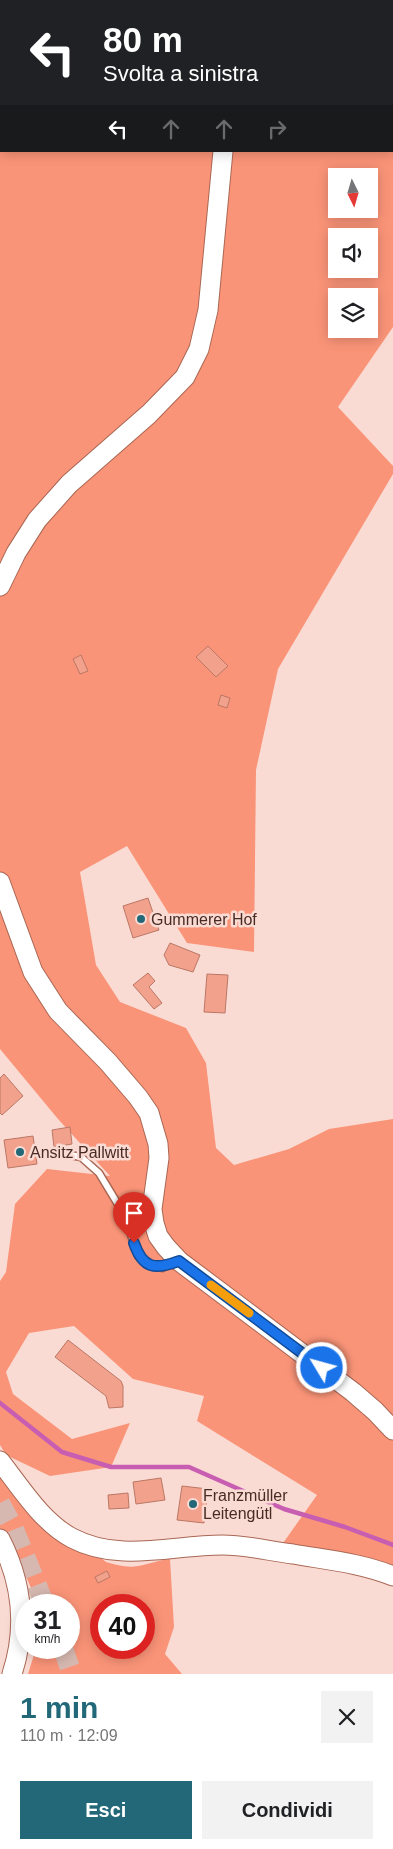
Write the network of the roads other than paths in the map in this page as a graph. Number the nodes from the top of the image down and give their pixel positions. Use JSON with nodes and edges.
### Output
{"nodes":[{"id":1,"x":223,"y":152,"type":"edge"},
{"id":2,"x":0,"y":586,"type":"edge"},
{"id":3,"x":0,"y":882,"type":"edge"},
{"id":4,"x":59,"y":1154,"type":"dead end"},
{"id":5,"x":179,"y":1261,"type":"junction"},
{"id":6,"x":393,"y":1430,"type":"edge"},
{"id":7,"x":0,"y":1461,"type":"edge"},
{"id":8,"x":0,"y":1539,"type":"edge"},
{"id":9,"x":393,"y":1576,"type":"edge"},
{"id":10,"x":12,"y":1674,"type":"edge"}],
"edges":[{"from":1,"to":2,"type":"street"},
{"from":3,"to":5,"type":"street"},
{"from":4,"to":5,"type":"lane"},
{"from":5,"to":6,"type":"street"},
{"from":7,"to":9,"type":"street"},
{"from":8,"to":10,"type":"street"}]}
